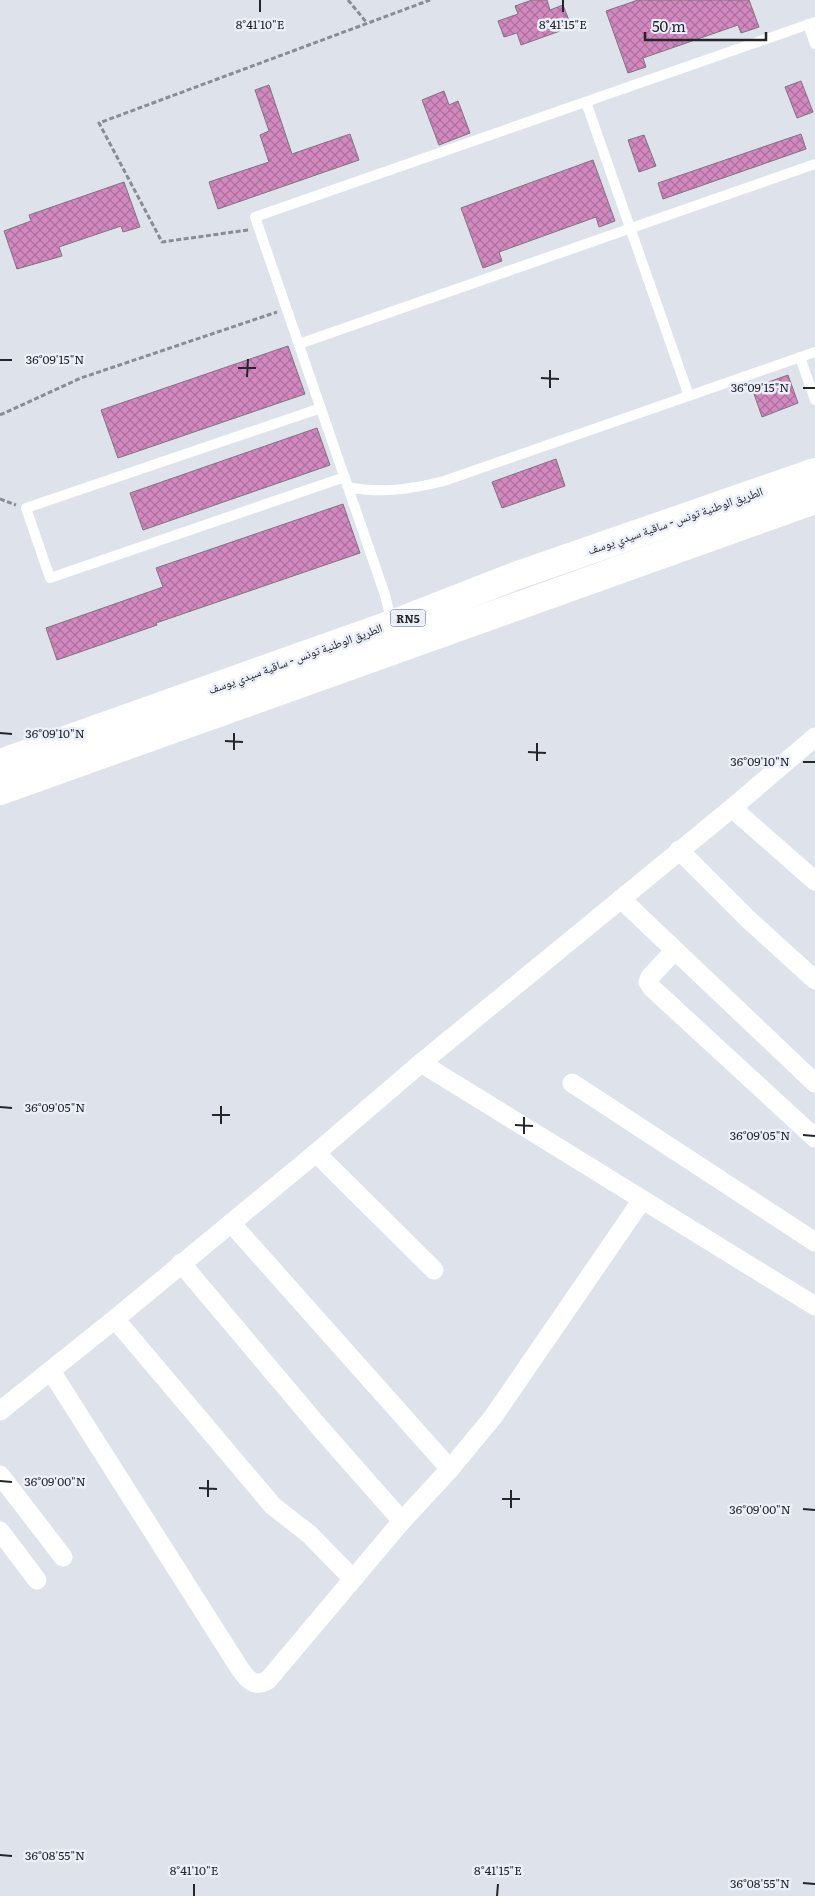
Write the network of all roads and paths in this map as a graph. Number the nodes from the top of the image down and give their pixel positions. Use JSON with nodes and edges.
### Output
{"nodes":[{"id":1,"x":348,"y":0,"type":"edge"},
{"id":2,"x":430,"y":0,"type":"edge"},
{"id":3,"x":367,"y":23,"type":"junction"},
{"id":4,"x":812,"y":23,"type":"edge"},
{"id":5,"x":815,"y":44,"type":"edge"},
{"id":6,"x":586,"y":102,"type":"junction"},
{"id":7,"x":815,"y":164,"type":"edge"},
{"id":8,"x":630,"y":228,"type":"junction"},
{"id":9,"x":259,"y":229,"type":"junction"},
{"id":10,"x":287,"y":308,"type":"junction"},
{"id":11,"x":299,"y":344,"type":"junction"},
{"id":12,"x":815,"y":352,"type":"edge"},
{"id":13,"x":800,"y":357,"type":"junction"},
{"id":14,"x":689,"y":396,"type":"junction"},
{"id":15,"x":815,"y":400,"type":"edge"},
{"id":16,"x":321,"y":408,"type":"junction"},
{"id":17,"x":0,"y":415,"type":"edge"},
{"id":18,"x":815,"y":472,"type":"edge"},
{"id":19,"x":347,"y":482,"type":"junction"},
{"id":20,"x":815,"y":500,"type":"edge"},
{"id":21,"x":396,"y":636,"type":"junction"},
{"id":22,"x":815,"y":737,"type":"edge"},
{"id":23,"x":0,"y":763,"type":"edge"},
{"id":24,"x":0,"y":791,"type":"edge"},
{"id":25,"x":732,"y":808,"type":"junction"},
{"id":26,"x":679,"y":850,"type":"junction"},
{"id":27,"x":815,"y":881,"type":"edge"},
{"id":28,"x":621,"y":899,"type":"junction"},
{"id":29,"x":675,"y":950,"type":"junction"},
{"id":30,"x":815,"y":980,"type":"edge"},
{"id":31,"x":421,"y":1063,"type":"junction"},
{"id":32,"x":572,"y":1083,"type":"dead end"},
{"id":33,"x":815,"y":1083,"type":"edge"},
{"id":34,"x":815,"y":1138,"type":"edge"},
{"id":35,"x":316,"y":1153,"type":"junction"},
{"id":36,"x":642,"y":1200,"type":"junction"},
{"id":37,"x":231,"y":1223,"type":"junction"},
{"id":38,"x":815,"y":1242,"type":"edge"},
{"id":39,"x":181,"y":1263,"type":"junction"},
{"id":40,"x":434,"y":1270,"type":"dead end"},
{"id":41,"x":815,"y":1306,"type":"edge"},
{"id":42,"x":115,"y":1319,"type":"junction"},
{"id":43,"x":51,"y":1371,"type":"junction"},
{"id":44,"x":0,"y":1411,"type":"edge"},
{"id":45,"x":450,"y":1469,"type":"junction"},
{"id":46,"x":0,"y":1476,"type":"edge"},
{"id":47,"x":402,"y":1521,"type":"junction"},
{"id":48,"x":0,"y":1531,"type":"edge"},
{"id":49,"x":63,"y":1557,"type":"dead end"},
{"id":50,"x":353,"y":1579,"type":"junction"},
{"id":51,"x":37,"y":1580,"type":"dead end"}],
"edges":[{"from":1,"to":3,"type":"path"},
{"from":2,"to":3,"type":"path"},
{"from":3,"to":9,"type":"path"},
{"from":4,"to":5,"type":"lane"},
{"from":4,"to":6,"type":"lane"},
{"from":6,"to":8,"type":"lane"},
{"from":6,"to":9,"type":"lane"},
{"from":7,"to":8,"type":"lane"},
{"from":8,"to":11,"type":"lane"},
{"from":8,"to":14,"type":"lane"},
{"from":9,"to":10,"type":"lane"},
{"from":10,"to":11,"type":"lane"},
{"from":10,"to":17,"type":"path"},
{"from":11,"to":16,"type":"lane"},
{"from":12,"to":13,"type":"lane"},
{"from":13,"to":14,"type":"lane"},
{"from":13,"to":15,"type":"lane"},
{"from":14,"to":19,"type":"lane"},
{"from":16,"to":19,"type":"lane"},
{"from":16,"to":19,"type":"lane"},
{"from":18,"to":21,"type":"main road","name":"الطريق الوطنية تونس - ساقية سيدي يوسف","number":"RN5"},
{"from":19,"to":21,"type":"lane"},
{"from":20,"to":21,"type":"main road","name":"الطريق الوطنية تونس - ساقية سيدي يوسف","number":"RN5"},
{"from":21,"to":23,"type":"main road","name":"الطريق الوطنية تونس - ساقية سيدي يوسف","number":"RN5"},
{"from":21,"to":24,"type":"main road","name":"الطريق الوطنية تونس - ساقية سيدي يوسف","number":"RN5"},
{"from":22,"to":25,"type":"street"},
{"from":25,"to":26,"type":"street"},
{"from":25,"to":27,"type":"street"},
{"from":26,"to":28,"type":"street"},
{"from":26,"to":30,"type":"street"},
{"from":28,"to":29,"type":"street"},
{"from":28,"to":31,"type":"street"},
{"from":29,"to":33,"type":"street"},
{"from":29,"to":34,"type":"street"},
{"from":31,"to":35,"type":"street"},
{"from":31,"to":36,"type":"street"},
{"from":32,"to":38,"type":"street"},
{"from":35,"to":37,"type":"street"},
{"from":35,"to":40,"type":"street"},
{"from":36,"to":41,"type":"street"},
{"from":36,"to":45,"type":"street"},
{"from":37,"to":39,"type":"street"},
{"from":37,"to":45,"type":"street"},
{"from":39,"to":42,"type":"street"},
{"from":39,"to":47,"type":"street"},
{"from":42,"to":43,"type":"street"},
{"from":42,"to":50,"type":"street"},
{"from":43,"to":44,"type":"street"},
{"from":43,"to":50,"type":"street"},
{"from":45,"to":47,"type":"street"},
{"from":46,"to":49,"type":"street"},
{"from":47,"to":50,"type":"street"},
{"from":48,"to":51,"type":"street"}]}
